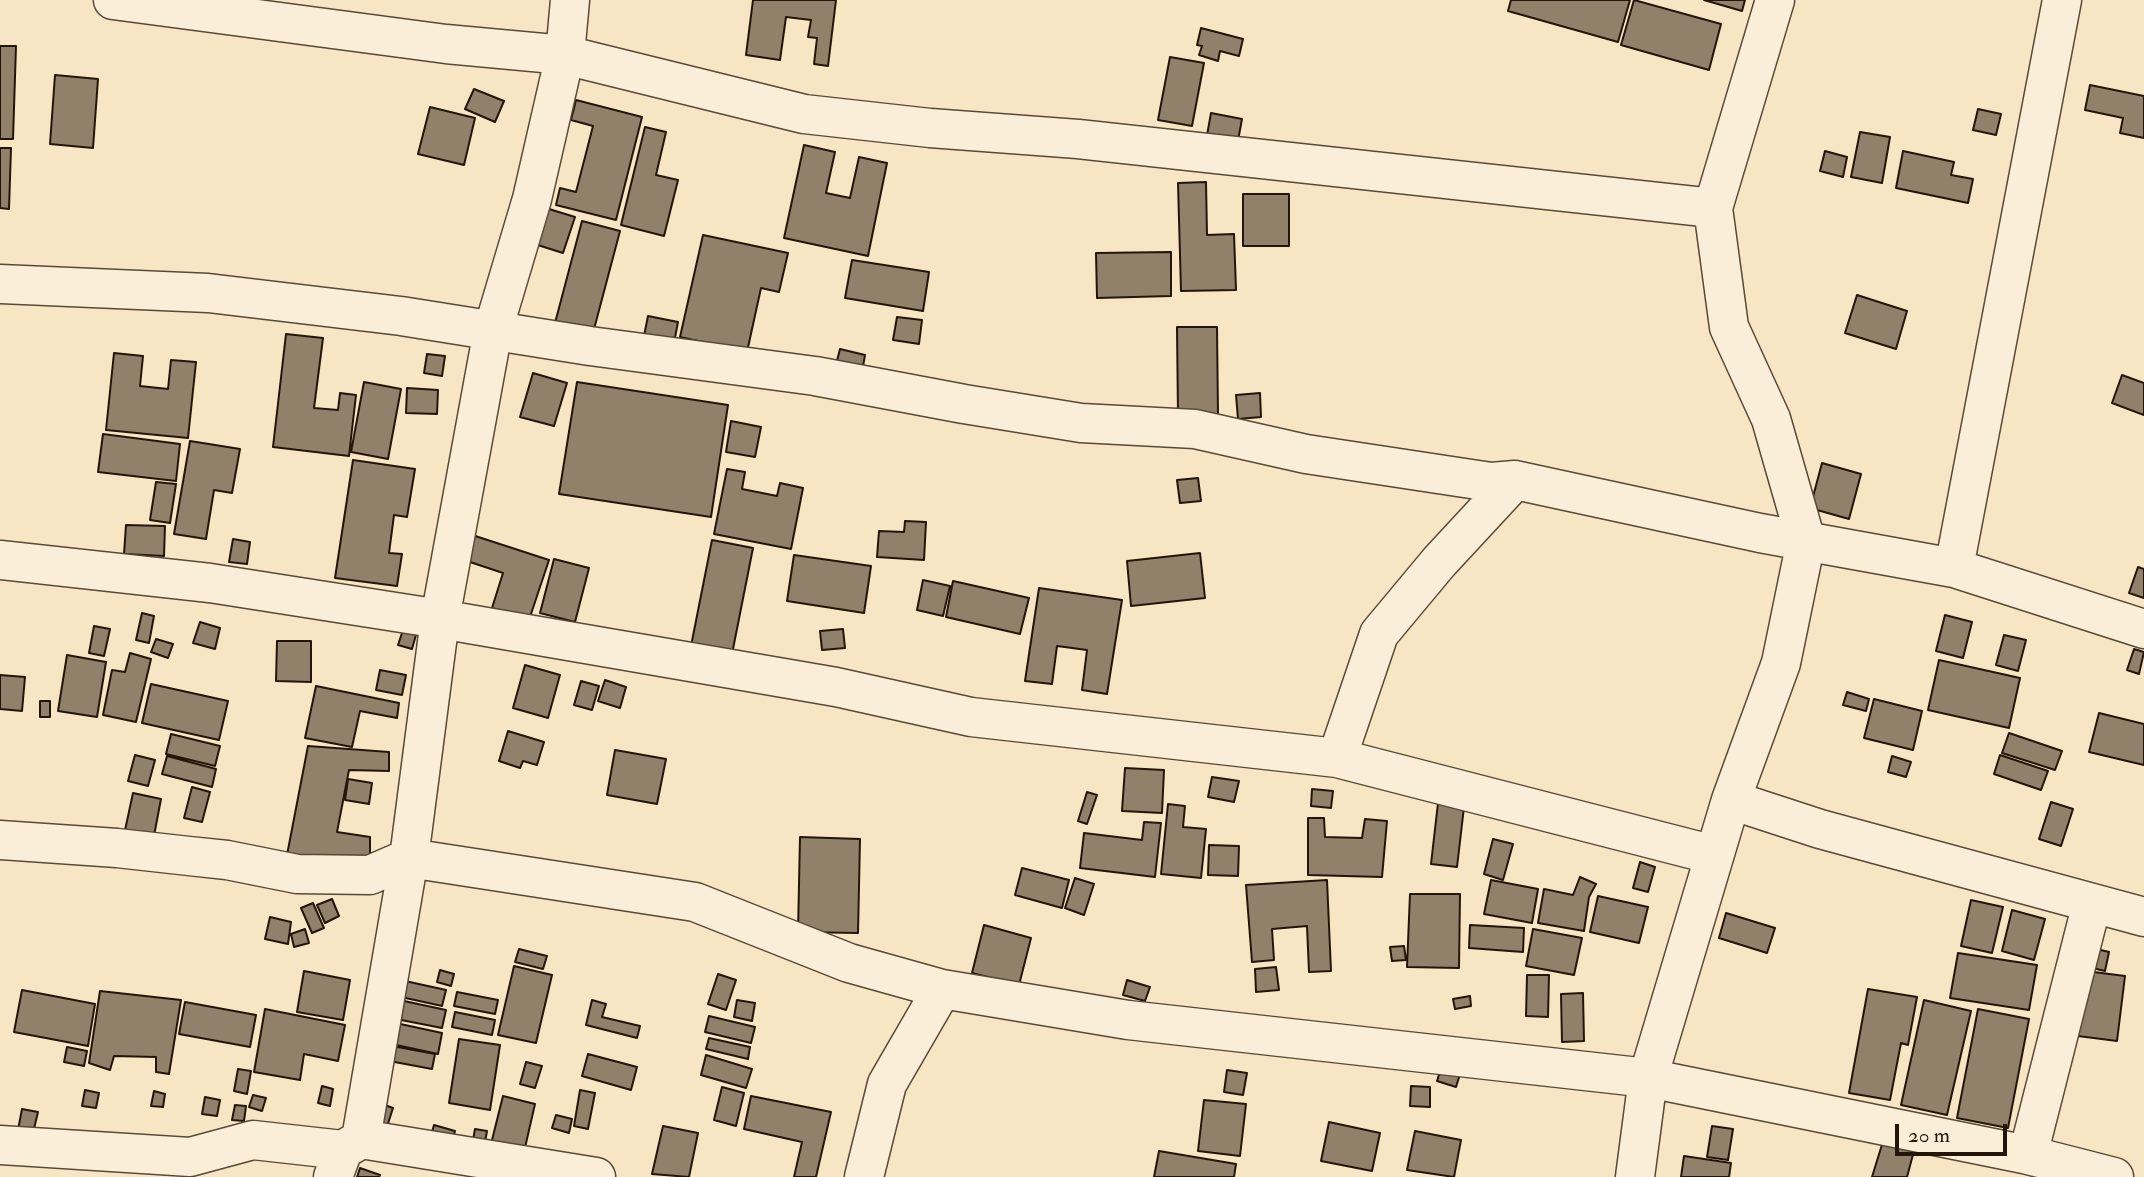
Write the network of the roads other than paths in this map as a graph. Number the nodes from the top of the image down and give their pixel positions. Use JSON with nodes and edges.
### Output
{"nodes":[{"id":1,"x":113,"y":0,"type":"edge"},
{"id":2,"x":570,"y":0,"type":"edge"},
{"id":3,"x":1775,"y":0,"type":"edge"},
{"id":4,"x":2062,"y":0,"type":"edge"},
{"id":5,"x":565,"y":55,"type":"junction"},
{"id":6,"x":1713,"y":208,"type":"junction"},
{"id":7,"x":0,"y":285,"type":"edge"},
{"id":8,"x":493,"y":330,"type":"junction"},
{"id":9,"x":1515,"y":480,"type":"junction"},
{"id":10,"x":1806,"y":541,"type":"junction"},
{"id":11,"x":0,"y":560,"type":"edge"},
{"id":12,"x":1954,"y":568,"type":"junction"},
{"id":13,"x":440,"y":619,"type":"junction"},
{"id":14,"x":2144,"y":629,"type":"edge"},
{"id":15,"x":1338,"y":758,"type":"junction"},
{"id":16,"x":1731,"y":800,"type":"junction"},
{"id":17,"x":0,"y":840,"type":"edge"},
{"id":18,"x":1714,"y":855,"type":"junction"},
{"id":19,"x":409,"y":858,"type":"junction"},
{"id":20,"x":2092,"y":903,"type":"junction"},
{"id":21,"x":2144,"y":918,"type":"edge"},
{"id":22,"x":942,"y":989,"type":"junction"},
{"id":23,"x":1648,"y":1078,"type":"junction"},
{"id":24,"x":0,"y":1144,"type":"edge"},
{"id":25,"x":346,"y":1155,"type":"edge"},
{"id":26,"x":2028,"y":1155,"type":"junction"},
{"id":27,"x":596,"y":1177,"type":"edge"},
{"id":28,"x":864,"y":1177,"type":"edge"},
{"id":29,"x":1635,"y":1177,"type":"edge"},
{"id":30,"x":2114,"y":1177,"type":"edge"}],
"edges":[{"from":1,"to":5,"type":"street"},
{"from":2,"to":5,"type":"street"},
{"from":3,"to":6,"type":"street"},
{"from":4,"to":12,"type":"street"},
{"from":5,"to":6,"type":"street"},
{"from":5,"to":8,"type":"street"},
{"from":6,"to":10,"type":"street"},
{"from":7,"to":8,"type":"street"},
{"from":8,"to":9,"type":"street"},
{"from":8,"to":13,"type":"street"},
{"from":9,"to":10,"type":"street"},
{"from":9,"to":15,"type":"street"},
{"from":10,"to":12,"type":"street"},
{"from":10,"to":16,"type":"street"},
{"from":11,"to":13,"type":"street"},
{"from":12,"to":14,"type":"street"},
{"from":13,"to":15,"type":"street"},
{"from":13,"to":19,"type":"street"},
{"from":15,"to":18,"type":"street"},
{"from":16,"to":18,"type":"street"},
{"from":16,"to":20,"type":"street"},
{"from":17,"to":19,"type":"street"},
{"from":18,"to":23,"type":"street"},
{"from":19,"to":22,"type":"street"},
{"from":19,"to":25,"type":"street"},
{"from":20,"to":21,"type":"street"},
{"from":20,"to":26,"type":"street"},
{"from":22,"to":23,"type":"street"},
{"from":22,"to":28,"type":"street"},
{"from":23,"to":26,"type":"street"},
{"from":23,"to":29,"type":"street"},
{"from":24,"to":25,"type":"street"},
{"from":25,"to":27,"type":"street"},
{"from":26,"to":30,"type":"street"}]}
